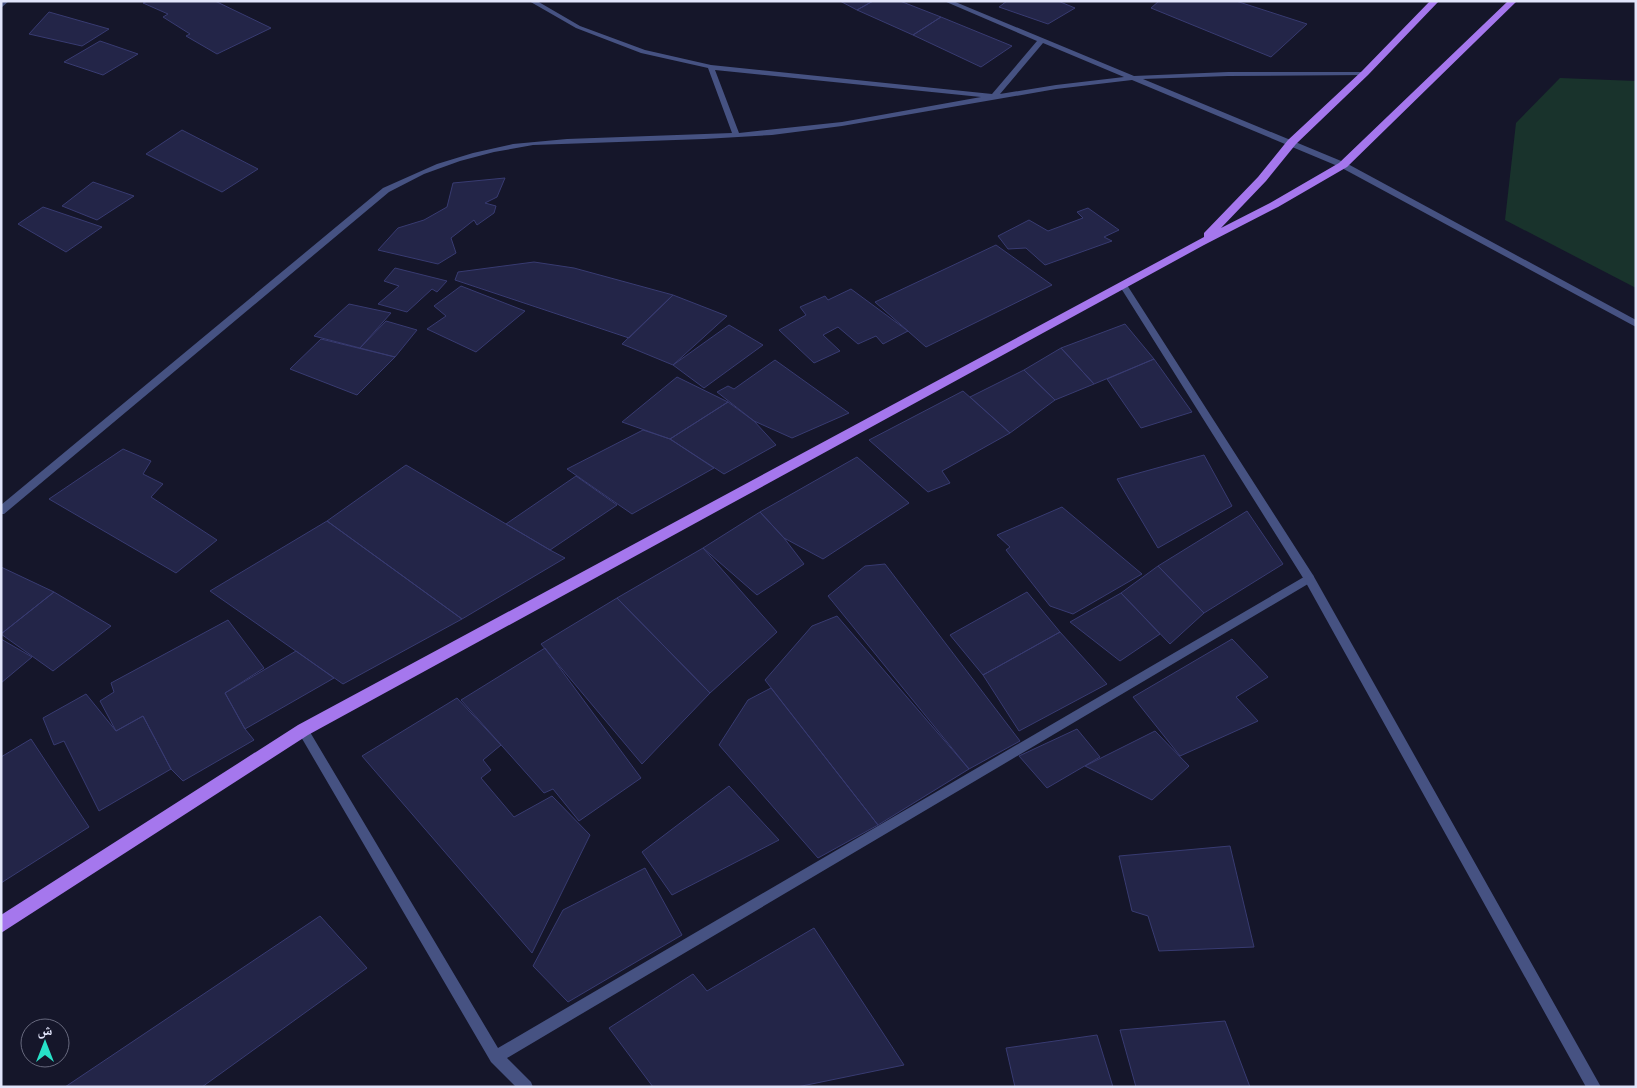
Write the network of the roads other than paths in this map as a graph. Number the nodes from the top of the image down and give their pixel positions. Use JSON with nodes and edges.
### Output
{"nodes":[{"id":1,"x":6,"y":1,"type":"edge"},
{"id":2,"x":532,"y":1,"type":"edge"},
{"id":3,"x":947,"y":1,"type":"edge"},
{"id":4,"x":1435,"y":1,"type":"edge"},
{"id":5,"x":1513,"y":1,"type":"edge"},
{"id":6,"x":1,"y":6,"type":"edge"},
{"id":7,"x":1041,"y":41,"type":"junction"},
{"id":8,"x":711,"y":67,"type":"junction"},
{"id":9,"x":1365,"y":73,"type":"junction"},
{"id":10,"x":1133,"y":77,"type":"junction"},
{"id":11,"x":994,"y":96,"type":"junction"},
{"id":12,"x":736,"y":136,"type":"junction"},
{"id":13,"x":1292,"y":142,"type":"junction"},
{"id":14,"x":1344,"y":165,"type":"junction"},
{"id":15,"x":1200,"y":243,"type":"junction"},
{"id":16,"x":1123,"y":285,"type":"junction"},
{"id":17,"x":1636,"y":324,"type":"edge"},
{"id":18,"x":1,"y":511,"type":"edge"},
{"id":19,"x":1309,"y":578,"type":"junction"},
{"id":20,"x":303,"y":730,"type":"junction"},
{"id":21,"x":1,"y":924,"type":"edge"},
{"id":22,"x":496,"y":1057,"type":"junction"},
{"id":23,"x":526,"y":1087,"type":"edge"},
{"id":24,"x":1594,"y":1087,"type":"edge"}],
"edges":[{"from":1,"to":6,"type":"street"},
{"from":2,"to":8,"type":"street"},
{"from":3,"to":7,"type":"street"},
{"from":4,"to":9,"type":"main road"},
{"from":5,"to":14,"type":"main road"},
{"from":7,"to":10,"type":"street"},
{"from":7,"to":11,"type":"street"},
{"from":8,"to":11,"type":"street"},
{"from":8,"to":12,"type":"street"},
{"from":9,"to":10,"type":"street"},
{"from":9,"to":13,"type":"main road"},
{"from":10,"to":11,"type":"street"},
{"from":10,"to":13,"type":"street"},
{"from":11,"to":12,"type":"street"},
{"from":12,"to":18,"type":"street"},
{"from":13,"to":14,"type":"street"},
{"from":13,"to":15,"type":"main road"},
{"from":14,"to":15,"type":"main road"},
{"from":14,"to":17,"type":"street"},
{"from":15,"to":16,"type":"main road"},
{"from":16,"to":19,"type":"street"},
{"from":16,"to":20,"type":"main road"},
{"from":19,"to":22,"type":"street"},
{"from":19,"to":24,"type":"street"},
{"from":20,"to":21,"type":"main road"},
{"from":20,"to":22,"type":"street"},
{"from":22,"to":23,"type":"street"}]}
